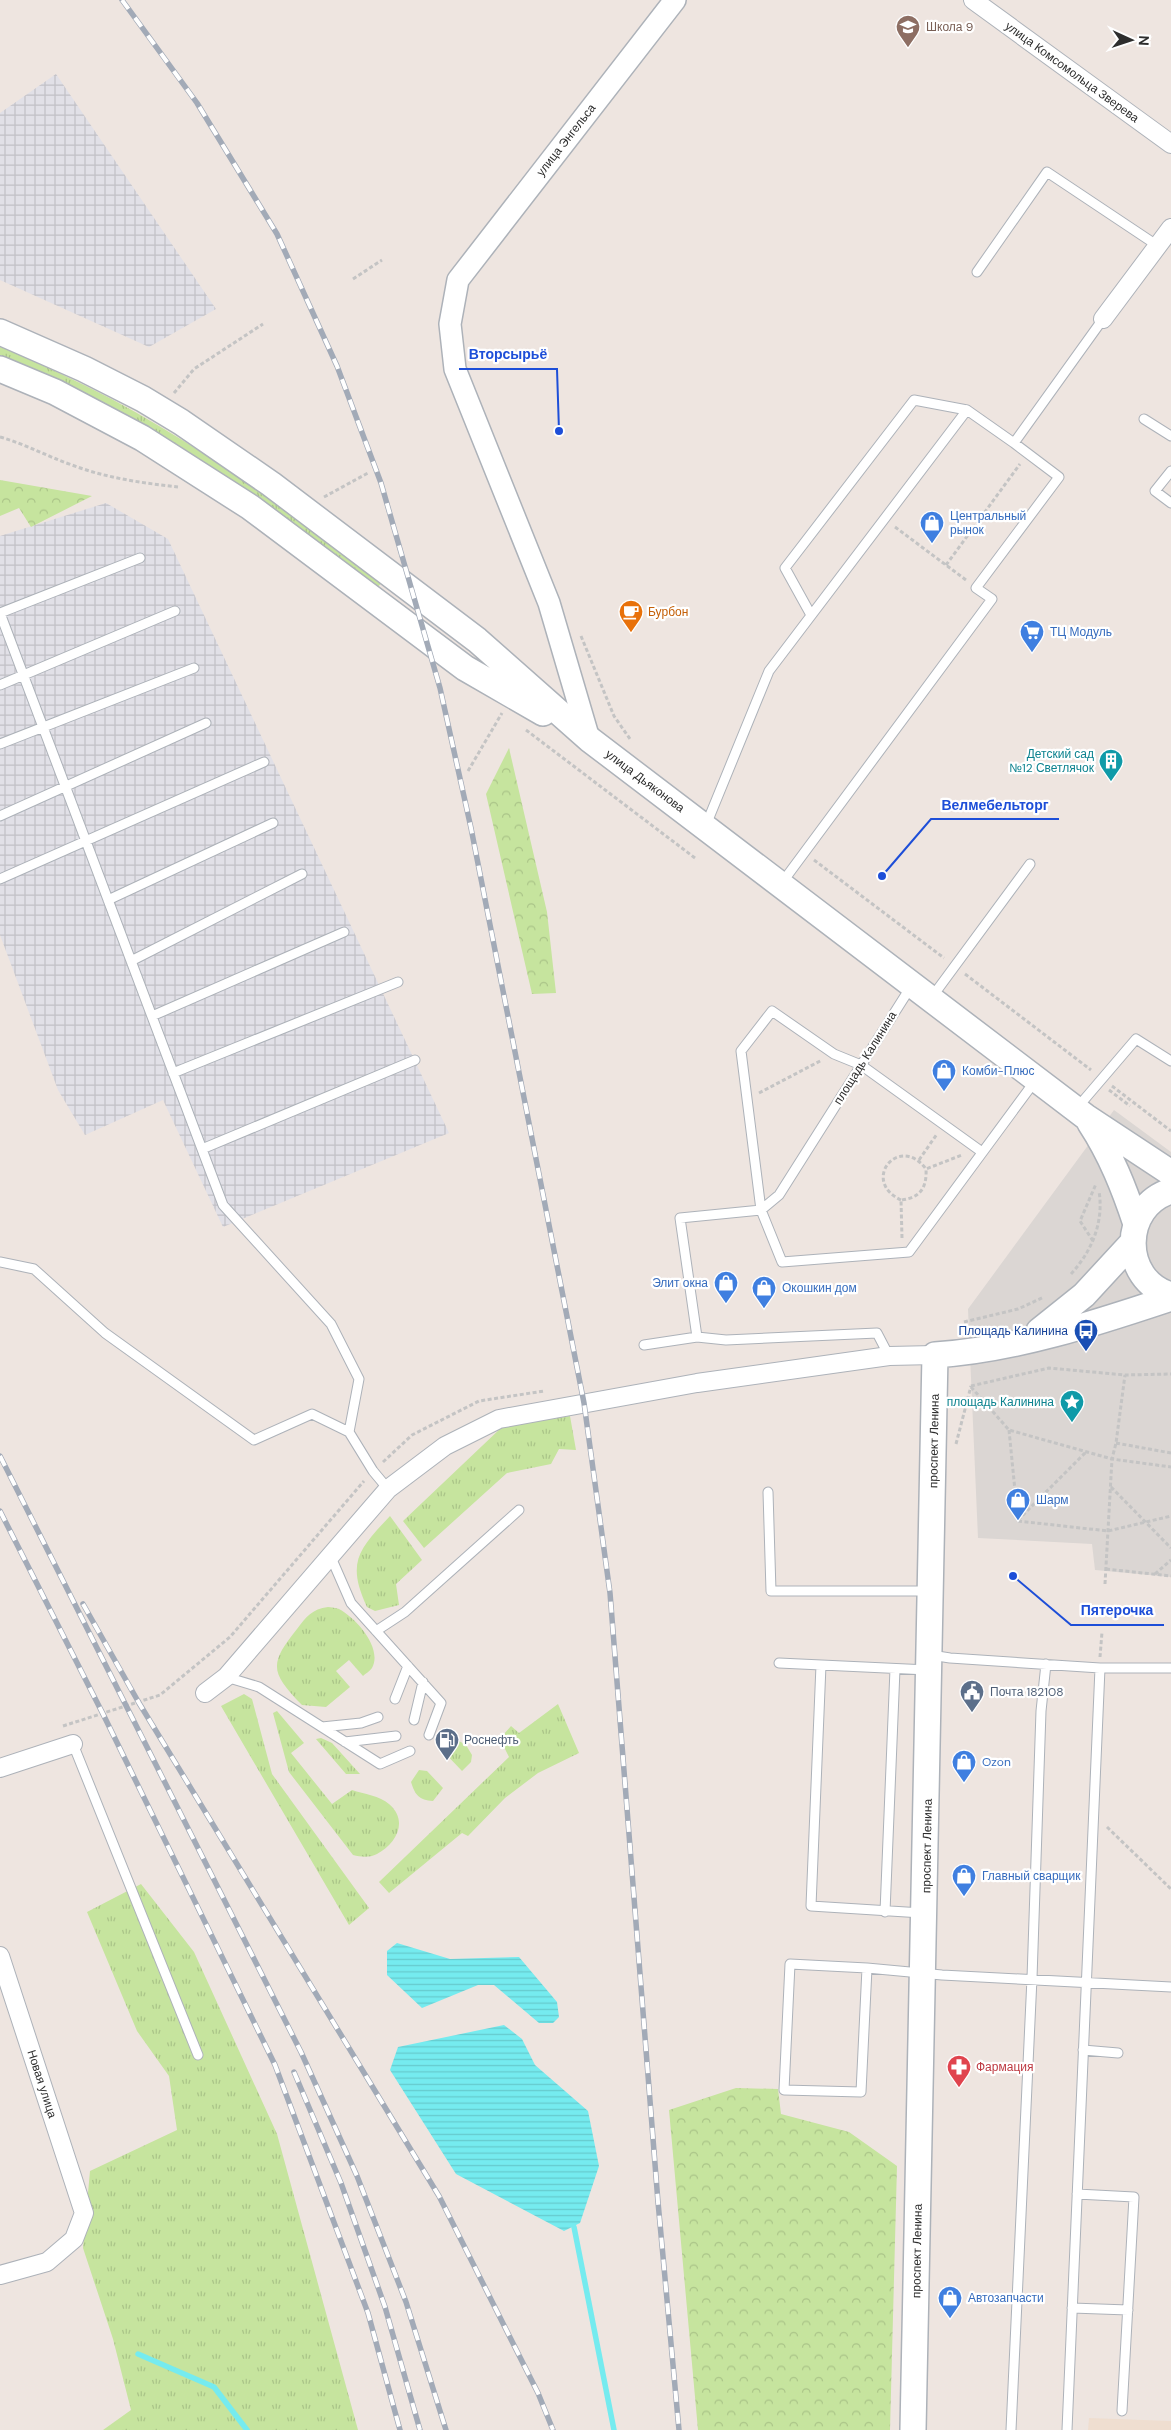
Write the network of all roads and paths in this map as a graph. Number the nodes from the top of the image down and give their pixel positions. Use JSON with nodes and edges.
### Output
{"nodes":[{"id":1,"x":674,"y":0,"type":"edge"},
{"id":2,"x":976,"y":1,"type":"edge"},
{"id":3,"x":1171,"y":144,"type":"edge"},
{"id":4,"x":1171,"y":228,"type":"edge"},
{"id":5,"x":1158,"y":246,"type":"junction"},
{"id":6,"x":382,"y":260,"type":"dead end"},
{"id":7,"x":977,"y":272,"type":"dead end"},
{"id":8,"x":353,"y":279,"type":"dead end"},
{"id":9,"x":1103,"y":319,"type":"joint"},
{"id":10,"x":263,"y":324,"type":"dead end"},
{"id":11,"x":0,"y":332,"type":"edge"},
{"id":12,"x":0,"y":369,"type":"edge"},
{"id":13,"x":171,"y":397,"type":"dead end"},
{"id":14,"x":967,"y":410,"type":"junction"},
{"id":15,"x":1144,"y":418,"type":"dead end"},
{"id":16,"x":1171,"y":436,"type":"edge"},
{"id":17,"x":0,"y":438,"type":"edge"},
{"id":18,"x":1014,"y":442,"type":"junction"},
{"id":19,"x":1028,"y":453,"type":"junction"},
{"id":20,"x":1171,"y":471,"type":"edge"},
{"id":21,"x":368,"y":473,"type":"dead end"},
{"id":22,"x":182,"y":488,"type":"dead end"},
{"id":23,"x":317,"y":502,"type":"dead end"},
{"id":24,"x":1171,"y":503,"type":"edge"},
{"id":25,"x":884,"y":519,"type":"junction"},
{"id":26,"x":140,"y":558,"type":"dead end"},
{"id":27,"x":946,"y":565,"type":"junction"},
{"id":28,"x":976,"y":588,"type":"junction"},
{"id":29,"x":175,"y":611,"type":"dead end"},
{"id":30,"x":0,"y":613,"type":"edge"},
{"id":31,"x":811,"y":615,"type":"junction"},
{"id":32,"x":581,"y":635,"type":"dead end"},
{"id":33,"x":194,"y":668,"type":"dead end"},
{"id":34,"x":24,"y":676,"type":"junction"},
{"id":35,"x":0,"y":685,"type":"edge"},
{"id":36,"x":494,"y":706,"type":"dead end"},
{"id":37,"x":502,"y":712,"type":"junction"},
{"id":38,"x":507,"y":715,"type":"dead end"},
{"id":39,"x":206,"y":723,"type":"dead end"},
{"id":40,"x":519,"y":724,"type":"dead end"},
{"id":41,"x":44,"y":728,"type":"junction"},
{"id":42,"x":589,"y":739,"type":"junction"},
{"id":43,"x":630,"y":739,"type":"dead end"},
{"id":44,"x":0,"y":744,"type":"edge"},
{"id":45,"x":264,"y":762,"type":"dead end"},
{"id":46,"x":468,"y":771,"type":"dead end"},
{"id":47,"x":66,"y":787,"type":"junction"},
{"id":48,"x":0,"y":816,"type":"edge"},
{"id":49,"x":273,"y":823,"type":"dead end"},
{"id":50,"x":705,"y":827,"type":"junction"},
{"id":51,"x":86,"y":841,"type":"junction"},
{"id":52,"x":805,"y":853,"type":"junction"},
{"id":53,"x":695,"y":858,"type":"dead end"},
{"id":54,"x":1030,"y":864,"type":"dead end"},
{"id":55,"x":302,"y":874,"type":"dead end"},
{"id":56,"x":0,"y":879,"type":"edge"},
{"id":57,"x":780,"y":884,"type":"junction"},
{"id":58,"x":108,"y":900,"type":"junction"},
{"id":59,"x":344,"y":932,"type":"dead end"},
{"id":60,"x":131,"y":961,"type":"junction"},
{"id":61,"x":955,"y":966,"type":"junction"},
{"id":62,"x":398,"y":982,"type":"dead end"},
{"id":63,"x":921,"y":991,"type":"junction"},
{"id":64,"x":152,"y":1016,"type":"junction"},
{"id":65,"x":834,"y":1054,"type":"junction"},
{"id":66,"x":415,"y":1060,"type":"dead end"},
{"id":67,"x":1171,"y":1061,"type":"edge"},
{"id":68,"x":861,"y":1065,"type":"junction"},
{"id":69,"x":173,"y":1073,"type":"junction"},
{"id":70,"x":1036,"y":1079,"type":"junction"},
{"id":71,"x":1102,"y":1079,"type":"junction"},
{"id":72,"x":747,"y":1099,"type":"junction"},
{"id":73,"x":1081,"y":1113,"type":"junction"},
{"id":74,"x":944,"y":1124,"type":"junction"},
{"id":75,"x":1171,"y":1131,"type":"edge"},
{"id":76,"x":202,"y":1149,"type":"junction"},
{"id":77,"x":982,"y":1152,"type":"junction"},
{"id":78,"x":919,"y":1160,"type":"junction"},
{"id":79,"x":926,"y":1169,"type":"junction"},
{"id":80,"x":1171,"y":1173,"type":"edge"},
{"id":81,"x":1171,"y":1191,"type":"edge"},
{"id":82,"x":901,"y":1200,"type":"junction"},
{"id":83,"x":762,"y":1210,"type":"junction"},
{"id":84,"x":1134,"y":1233,"type":"junction"},
{"id":85,"x":1093,"y":1241,"type":"junction"},
{"id":86,"x":902,"y":1253,"type":"junction"},
{"id":87,"x":0,"y":1262,"type":"edge"},
{"id":88,"x":1066,"y":1280,"type":"dead end"},
{"id":89,"x":1046,"y":1296,"type":"dead end"},
{"id":90,"x":1171,"y":1296,"type":"edge"},
{"id":91,"x":964,"y":1322,"type":"dead end"},
{"id":92,"x":697,"y":1337,"type":"junction"},
{"id":93,"x":1027,"y":1340,"type":"junction"},
{"id":94,"x":644,"y":1344,"type":"dead end"},
{"id":95,"x":935,"y":1355,"type":"junction"},
{"id":96,"x":889,"y":1356,"type":"junction"},
{"id":97,"x":1171,"y":1374,"type":"edge"},
{"id":98,"x":1124,"y":1375,"type":"junction"},
{"id":99,"x":553,"y":1389,"type":"dead end"},
{"id":100,"x":1009,"y":1430,"type":"junction"},
{"id":101,"x":349,"y":1432,"type":"junction"},
{"id":102,"x":1116,"y":1442,"type":"junction"},
{"id":103,"x":1086,"y":1452,"type":"junction"},
{"id":104,"x":1171,"y":1452,"type":"edge"},
{"id":105,"x":1112,"y":1459,"type":"junction"},
{"id":106,"x":1171,"y":1467,"type":"edge"},
{"id":107,"x":373,"y":1471,"type":"junction"},
{"id":108,"x":1110,"y":1486,"type":"junction"},
{"id":109,"x":388,"y":1489,"type":"junction"},
{"id":110,"x":768,"y":1492,"type":"dead end"},
{"id":111,"x":519,"y":1510,"type":"dead end"},
{"id":112,"x":1171,"y":1516,"type":"edge"},
{"id":113,"x":1018,"y":1521,"type":"junction"},
{"id":114,"x":1146,"y":1522,"type":"junction"},
{"id":115,"x":1108,"y":1530,"type":"junction"},
{"id":116,"x":1171,"y":1548,"type":"edge"},
{"id":117,"x":330,"y":1555,"type":"junction"},
{"id":118,"x":1171,"y":1560,"type":"edge"},
{"id":119,"x":1106,"y":1569,"type":"junction"},
{"id":120,"x":1154,"y":1574,"type":"junction"},
{"id":121,"x":1171,"y":1576,"type":"edge"},
{"id":122,"x":1105,"y":1584,"type":"dead end"},
{"id":123,"x":932,"y":1591,"type":"junction"},
{"id":124,"x":376,"y":1631,"type":"junction"},
{"id":125,"x":1102,"y":1632,"type":"dead end"},
{"id":126,"x":779,"y":1663,"type":"dead end"},
{"id":127,"x":930,"y":1663,"type":"junction"},
{"id":128,"x":1046,"y":1664,"type":"junction"},
{"id":129,"x":821,"y":1665,"type":"junction"},
{"id":130,"x":408,"y":1666,"type":"junction"},
{"id":131,"x":1100,"y":1668,"type":"junction"},
{"id":132,"x":1171,"y":1668,"type":"edge"},
{"id":133,"x":895,"y":1669,"type":"junction"},
{"id":134,"x":226,"y":1677,"type":"junction"},
{"id":135,"x":423,"y":1682,"type":"junction"},
{"id":136,"x":206,"y":1693,"type":"dead end"},
{"id":137,"x":395,"y":1699,"type":"dead end"},
{"id":138,"x":378,"y":1717,"type":"dead end"},
{"id":139,"x":414,"y":1720,"type":"dead end"},
{"id":140,"x":322,"y":1727,"type":"junction"},
{"id":141,"x":56,"y":1729,"type":"dead end"},
{"id":142,"x":429,"y":1735,"type":"dead end"},
{"id":143,"x":396,"y":1736,"type":"dead end"},
{"id":144,"x":345,"y":1742,"type":"junction"},
{"id":145,"x":72,"y":1744,"type":"joint"},
{"id":146,"x":410,"y":1751,"type":"dead end"},
{"id":147,"x":0,"y":1768,"type":"edge"},
{"id":148,"x":1095,"y":1810,"type":"junction"},
{"id":149,"x":1171,"y":1889,"type":"edge"},
{"id":150,"x":885,"y":1912,"type":"junction"},
{"id":151,"x":925,"y":1913,"type":"junction"},
{"id":152,"x":0,"y":1956,"type":"edge"},
{"id":153,"x":867,"y":1968,"type":"junction"},
{"id":154,"x":924,"y":1974,"type":"junction"},
{"id":155,"x":1032,"y":1978,"type":"junction"},
{"id":156,"x":1086,"y":1982,"type":"junction"},
{"id":157,"x":1171,"y":1987,"type":"edge"},
{"id":158,"x":1083,"y":2050,"type":"junction"},
{"id":159,"x":1118,"y":2053,"type":"dead end"},
{"id":160,"x":198,"y":2055,"type":"dead end"},
{"id":161,"x":1077,"y":2194,"type":"junction"},
{"id":162,"x":0,"y":2275,"type":"edge"},
{"id":163,"x":1072,"y":2308,"type":"junction"},
{"id":164,"x":1128,"y":2310,"type":"junction"},
{"id":165,"x":1122,"y":2411,"type":"dead end"},
{"id":166,"x":913,"y":2430,"type":"edge"},
{"id":167,"x":1011,"y":2430,"type":"edge"},
{"id":168,"x":1067,"y":2430,"type":"edge"}],
"edges":[{"from":1,"to":42,"type":"street","name":"улица Энгельса"},
{"from":2,"to":3,"type":"street","name":"улица Комсомольца Зверева"},
{"from":4,"to":5,"type":"street"},
{"from":5,"to":7,"type":"lane"},
{"from":5,"to":9,"type":"street"},
{"from":6,"to":8,"type":"path"},
{"from":9,"to":18,"type":"lane"},
{"from":10,"to":13,"type":"path"},
{"from":11,"to":42,"type":"main road"},
{"from":12,"to":42,"type":"main road"},
{"from":14,"to":18,"type":"lane"},
{"from":14,"to":25,"type":"lane"},
{"from":14,"to":31,"type":"lane"},
{"from":15,"to":16,"type":"lane"},
{"from":17,"to":22,"type":"path"},
{"from":18,"to":19,"type":"lane"},
{"from":19,"to":27,"type":"path"},
{"from":19,"to":28,"type":"lane"},
{"from":20,"to":24,"type":"lane"},
{"from":21,"to":23,"type":"path"},
{"from":25,"to":27,"type":"path"},
{"from":25,"to":31,"type":"lane"},
{"from":26,"to":30,"type":"lane"},
{"from":27,"to":28,"type":"path"},
{"from":28,"to":52,"type":"lane"},
{"from":29,"to":34,"type":"lane"},
{"from":30,"to":34,"type":"lane"},
{"from":31,"to":50,"type":"lane"},
{"from":32,"to":43,"type":"path"},
{"from":33,"to":41,"type":"lane"},
{"from":34,"to":35,"type":"lane"},
{"from":34,"to":41,"type":"lane"},
{"from":36,"to":37,"type":"path"},
{"from":37,"to":38,"type":"path"},
{"from":37,"to":46,"type":"path"},
{"from":39,"to":47,"type":"lane"},
{"from":40,"to":53,"type":"path"},
{"from":41,"to":44,"type":"lane"},
{"from":41,"to":47,"type":"lane"},
{"from":42,"to":50,"type":"main road","name":"улица Дьяконова"},
{"from":45,"to":51,"type":"lane"},
{"from":47,"to":48,"type":"lane"},
{"from":47,"to":51,"type":"lane"},
{"from":49,"to":58,"type":"lane"},
{"from":50,"to":57,"type":"main road","name":"улица Дьяконова"},
{"from":51,"to":56,"type":"lane"},
{"from":51,"to":58,"type":"lane"},
{"from":52,"to":57,"type":"lane"},
{"from":52,"to":61,"type":"path"},
{"from":54,"to":61,"type":"lane","name":"площадь Калинина"},
{"from":55,"to":60,"type":"lane"},
{"from":57,"to":63,"type":"main road","name":"улица Дьяконова"},
{"from":58,"to":60,"type":"lane"},
{"from":59,"to":64,"type":"lane"},
{"from":60,"to":64,"type":"lane"},
{"from":61,"to":63,"type":"lane","name":"площадь Калинина"},
{"from":61,"to":71,"type":"path"},
{"from":62,"to":69,"type":"lane"},
{"from":63,"to":68,"type":"lane","name":"площадь Калинина"},
{"from":63,"to":70,"type":"main road","name":"улица Дьяконова"},
{"from":64,"to":69,"type":"lane"},
{"from":65,"to":68,"type":"lane"},
{"from":65,"to":72,"type":"path"},
{"from":65,"to":72,"type":"lane"},
{"from":66,"to":76,"type":"lane"},
{"from":67,"to":71,"type":"lane"},
{"from":68,"to":74,"type":"lane"},
{"from":68,"to":83,"type":"lane","name":"площадь Калинина"},
{"from":69,"to":76,"type":"lane"},
{"from":70,"to":73,"type":"main road","name":"улица Дьяконова"},
{"from":70,"to":77,"type":"lane"},
{"from":71,"to":73,"type":"lane"},
{"from":71,"to":75,"type":"path"},
{"from":72,"to":83,"type":"lane"},
{"from":73,"to":80,"type":"main road","name":"улица Дьяконова"},
{"from":73,"to":84,"type":"main road","name":"улица Дьяконова"},
{"from":74,"to":77,"type":"lane"},
{"from":74,"to":78,"type":"path"},
{"from":76,"to":101,"type":"lane"},
{"from":77,"to":79,"type":"path"},
{"from":77,"to":86,"type":"lane"},
{"from":78,"to":79,"type":"path"},
{"from":78,"to":82,"type":"path"},
{"from":79,"to":82,"type":"path"},
{"from":81,"to":84,"type":"main road"},
{"from":82,"to":86,"type":"path"},
{"from":83,"to":86,"type":"lane"},
{"from":83,"to":92,"type":"lane"},
{"from":84,"to":90,"type":"main road","name":"улица Дьяконова"},
{"from":84,"to":93,"type":"main road"},
{"from":85,"to":85,"type":"path"},
{"from":85,"to":88,"type":"path"},
{"from":87,"to":101,"type":"lane"},
{"from":89,"to":91,"type":"path"},
{"from":90,"to":93,"type":"main road"},
{"from":92,"to":94,"type":"lane"},
{"from":92,"to":96,"type":"lane"},
{"from":93,"to":95,"type":"main road"},
{"from":95,"to":96,"type":"street"},
{"from":95,"to":123,"type":"main road","name":"проспект Ленина"},
{"from":96,"to":109,"type":"street"},
{"from":97,"to":98,"type":"path"},
{"from":98,"to":100,"type":"path"},
{"from":98,"to":102,"type":"path"},
{"from":99,"to":107,"type":"path"},
{"from":100,"to":103,"type":"path"},
{"from":100,"to":113,"type":"path"},
{"from":101,"to":107,"type":"lane"},
{"from":102,"to":104,"type":"path"},
{"from":102,"to":105,"type":"path"},
{"from":103,"to":105,"type":"path"},
{"from":103,"to":113,"type":"path"},
{"from":105,"to":106,"type":"path"},
{"from":105,"to":108,"type":"path"},
{"from":107,"to":109,"type":"lane"},
{"from":107,"to":141,"type":"path"},
{"from":108,"to":114,"type":"path"},
{"from":108,"to":115,"type":"path"},
{"from":109,"to":117,"type":"street"},
{"from":110,"to":123,"type":"lane"},
{"from":111,"to":124,"type":"lane"},
{"from":112,"to":114,"type":"path"},
{"from":113,"to":115,"type":"path"},
{"from":114,"to":115,"type":"path"},
{"from":114,"to":116,"type":"path"},
{"from":115,"to":119,"type":"path"},
{"from":117,"to":124,"type":"lane"},
{"from":117,"to":134,"type":"street"},
{"from":118,"to":120,"type":"path"},
{"from":119,"to":120,"type":"path"},
{"from":119,"to":122,"type":"path"},
{"from":120,"to":121,"type":"path"},
{"from":123,"to":127,"type":"main road","name":"проспект Ленина"},
{"from":124,"to":130,"type":"lane"},
{"from":125,"to":131,"type":"path"},
{"from":126,"to":129,"type":"lane"},
{"from":127,"to":128,"type":"lane"},
{"from":127,"to":133,"type":"lane"},
{"from":127,"to":151,"type":"main road","name":"проспект Ленина"},
{"from":128,"to":131,"type":"lane"},
{"from":128,"to":155,"type":"lane"},
{"from":129,"to":133,"type":"lane"},
{"from":129,"to":150,"type":"lane"},
{"from":130,"to":135,"type":"lane"},
{"from":130,"to":137,"type":"lane"},
{"from":131,"to":132,"type":"lane"},
{"from":131,"to":148,"type":"lane"},
{"from":133,"to":150,"type":"lane"},
{"from":134,"to":136,"type":"street"},
{"from":134,"to":140,"type":"lane"},
{"from":135,"to":139,"type":"lane"},
{"from":135,"to":142,"type":"lane"},
{"from":138,"to":140,"type":"lane"},
{"from":140,"to":144,"type":"lane"},
{"from":143,"to":144,"type":"lane"},
{"from":144,"to":146,"type":"lane"},
{"from":145,"to":147,"type":"street"},
{"from":145,"to":160,"type":"lane"},
{"from":148,"to":149,"type":"path"},
{"from":148,"to":156,"type":"lane"},
{"from":150,"to":151,"type":"lane"},
{"from":151,"to":154,"type":"main road","name":"проспект Ленина"},
{"from":152,"to":162,"type":"street","name":"Новая улица"},
{"from":153,"to":153,"type":"lane"},
{"from":153,"to":154,"type":"lane"},
{"from":154,"to":155,"type":"lane"},
{"from":154,"to":166,"type":"main road","name":"проспект Ленина"},
{"from":155,"to":156,"type":"lane"},
{"from":155,"to":167,"type":"lane"},
{"from":156,"to":157,"type":"lane"},
{"from":156,"to":158,"type":"lane"},
{"from":158,"to":159,"type":"lane"},
{"from":158,"to":161,"type":"lane"},
{"from":161,"to":163,"type":"lane"},
{"from":161,"to":164,"type":"lane"},
{"from":163,"to":164,"type":"lane"},
{"from":163,"to":168,"type":"lane"},
{"from":164,"to":165,"type":"lane"}]}
